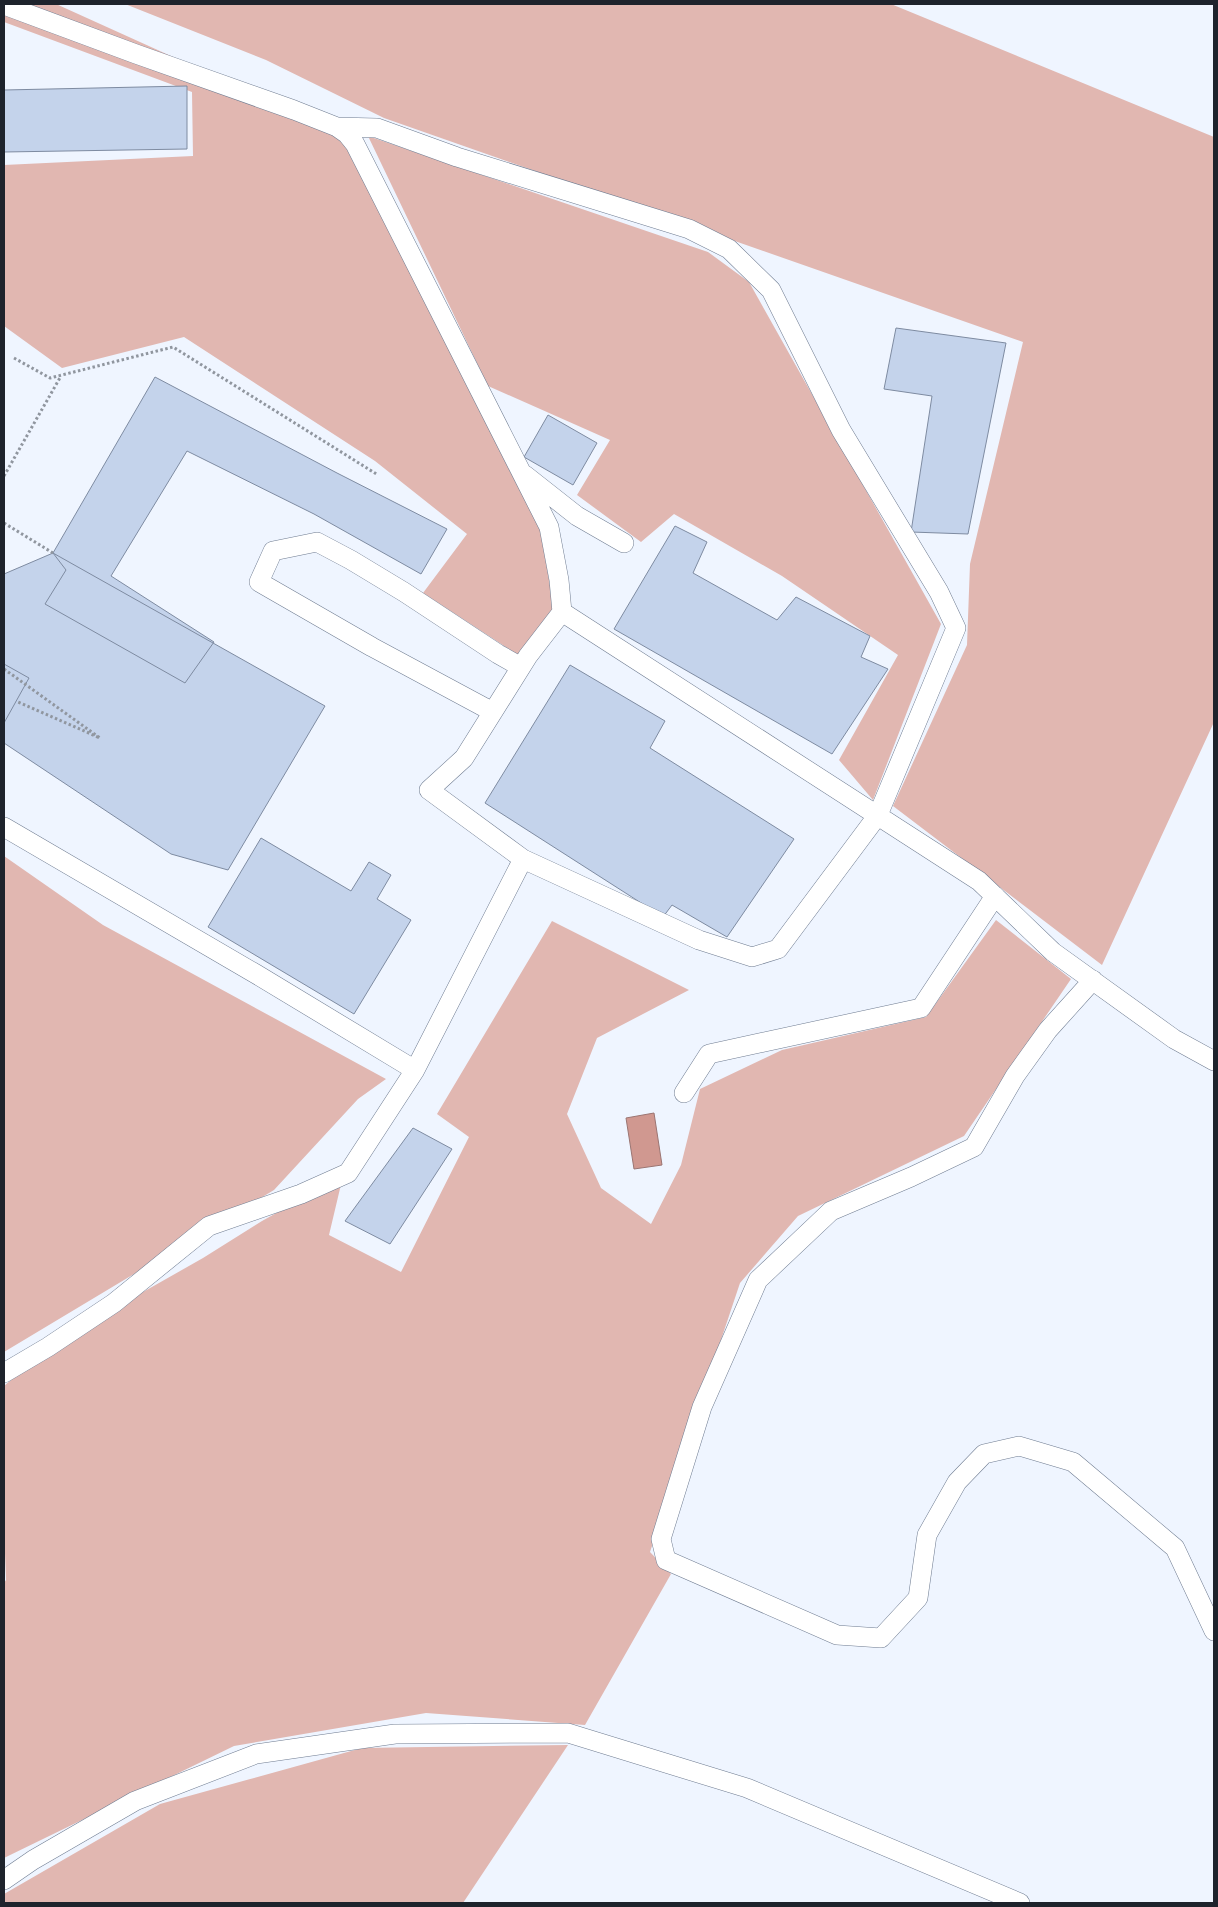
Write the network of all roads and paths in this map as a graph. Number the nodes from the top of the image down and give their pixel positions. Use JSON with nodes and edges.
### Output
{"nodes":[{"id":1,"x":4,"y":4,"type":"edge"},
{"id":2,"x":337,"y":127,"type":"junction"},
{"id":3,"x":14,"y":358,"type":"dead end"},
{"id":4,"x":61,"y":376,"type":"junction"},
{"id":5,"x":520,"y":471,"type":"junction"},
{"id":6,"x":378,"y":475,"type":"dead end"},
{"id":7,"x":4,"y":476,"type":"edge"},
{"id":8,"x":4,"y":523,"type":"edge"},
{"id":9,"x":624,"y":543,"type":"dead end"},
{"id":10,"x":53,"y":552,"type":"dead end"},
{"id":11,"x":562,"y":612,"type":"junction"},
{"id":12,"x":521,"y":667,"type":"junction"},
{"id":13,"x":4,"y":669,"type":"edge"},
{"id":14,"x":16,"y":701,"type":"dead end"},
{"id":15,"x":492,"y":712,"type":"junction"},
{"id":16,"x":878,"y":815,"type":"junction"},
{"id":17,"x":4,"y":827,"type":"edge"},
{"id":18,"x":522,"y":859,"type":"junction"},
{"id":19,"x":995,"y":896,"type":"junction"},
{"id":20,"x":1093,"y":980,"type":"junction"},
{"id":21,"x":1214,"y":1061,"type":"edge"},
{"id":22,"x":415,"y":1070,"type":"junction"},
{"id":23,"x":684,"y":1094,"type":"dead end"},
{"id":24,"x":4,"y":1373,"type":"edge"},
{"id":25,"x":1214,"y":1631,"type":"edge"},
{"id":26,"x":4,"y":1880,"type":"edge"},
{"id":27,"x":1020,"y":1903,"type":"edge"}],
"edges":[{"from":1,"to":2,"type":"lane"},
{"from":2,"to":5,"type":"lane"},
{"from":2,"to":16,"type":"lane"},
{"from":3,"to":4,"type":"path"},
{"from":4,"to":6,"type":"path"},
{"from":4,"to":7,"type":"path"},
{"from":5,"to":9,"type":"lane"},
{"from":5,"to":11,"type":"lane"},
{"from":8,"to":10,"type":"path"},
{"from":11,"to":12,"type":"lane"},
{"from":11,"to":16,"type":"lane"},
{"from":12,"to":15,"type":"lane"},
{"from":12,"to":15,"type":"lane"},
{"from":13,"to":14,"type":"path"},
{"from":15,"to":18,"type":"lane"},
{"from":16,"to":18,"type":"lane"},
{"from":16,"to":19,"type":"lane"},
{"from":17,"to":22,"type":"lane"},
{"from":18,"to":22,"type":"lane"},
{"from":19,"to":20,"type":"lane"},
{"from":19,"to":23,"type":"lane"},
{"from":20,"to":21,"type":"lane"},
{"from":20,"to":25,"type":"lane"},
{"from":22,"to":24,"type":"lane"},
{"from":26,"to":27,"type":"lane"}]}
